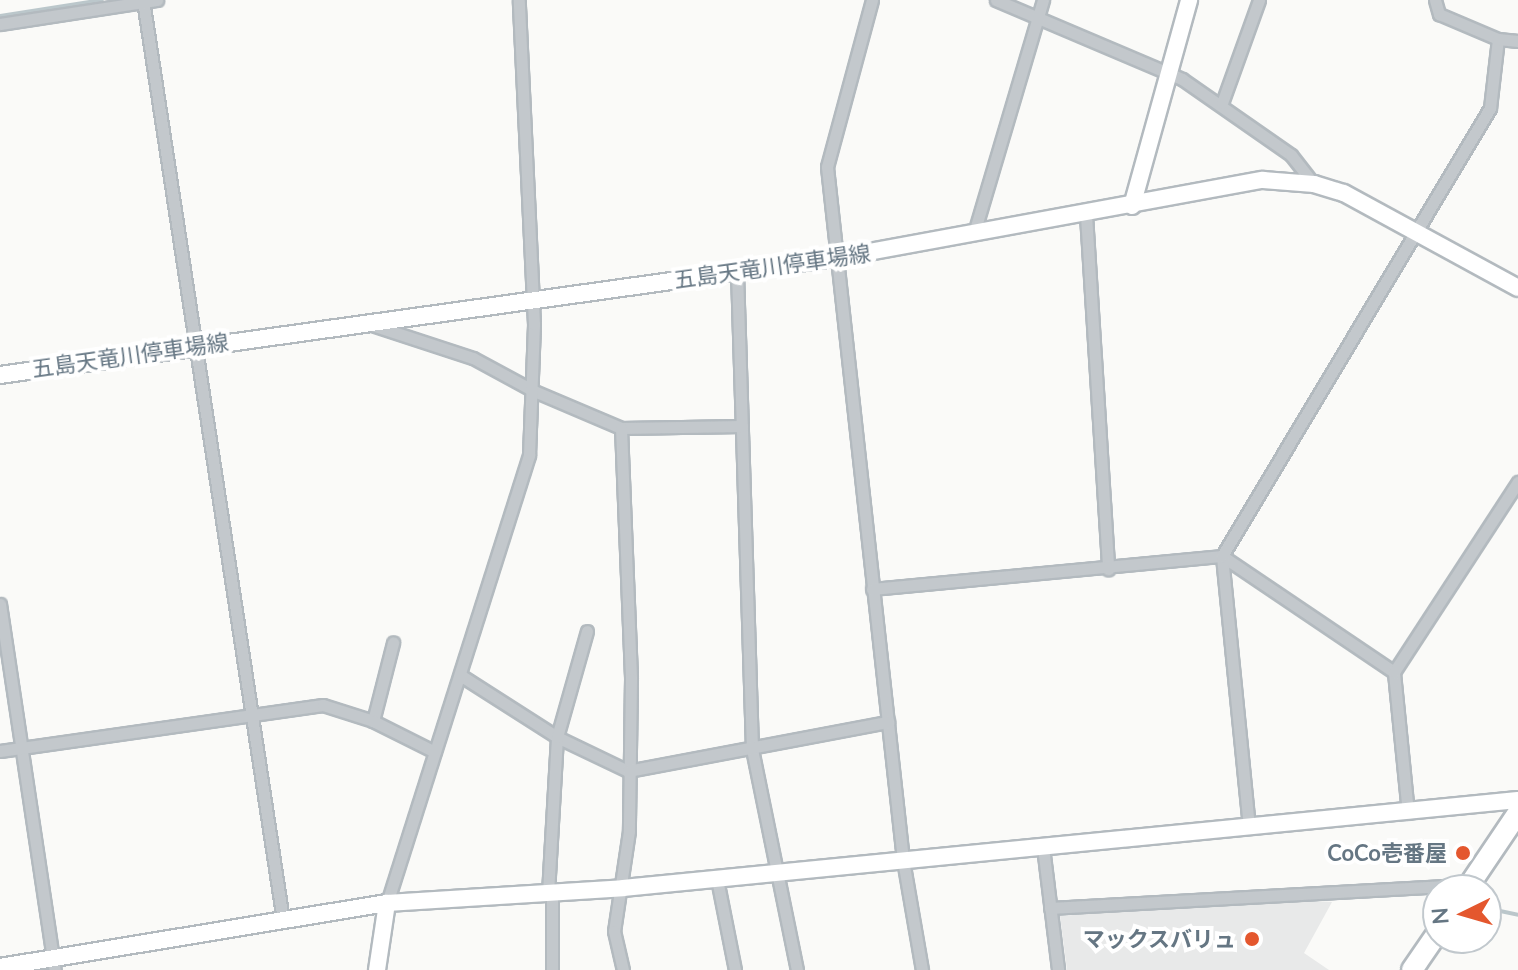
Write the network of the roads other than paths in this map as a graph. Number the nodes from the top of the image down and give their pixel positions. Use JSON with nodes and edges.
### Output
{"nodes":[{"id":1,"x":157,"y":0,"type":"edge"},
{"id":2,"x":519,"y":0,"type":"edge"},
{"id":3,"x":872,"y":0,"type":"edge"},
{"id":4,"x":996,"y":0,"type":"edge"},
{"id":5,"x":1043,"y":0,"type":"edge"},
{"id":6,"x":1189,"y":0,"type":"edge"},
{"id":7,"x":1259,"y":0,"type":"edge"},
{"id":8,"x":1435,"y":0,"type":"edge"},
{"id":9,"x":144,"y":1,"type":"edge"},
{"id":10,"x":1037,"y":20,"type":"junction"},
{"id":11,"x":0,"y":24,"type":"edge"},
{"id":12,"x":1498,"y":39,"type":"junction"},
{"id":13,"x":1518,"y":41,"type":"edge"},
{"id":14,"x":1168,"y":77,"type":"junction"},
{"id":15,"x":1222,"y":103,"type":"junction"},
{"id":16,"x":1314,"y":184,"type":"junction"},
{"id":17,"x":1132,"y":206,"type":"junction"},
{"id":18,"x":1086,"y":215,"type":"junction"},
{"id":19,"x":1420,"y":232,"type":"junction"},
{"id":20,"x":974,"y":233,"type":"junction"},
{"id":21,"x":836,"y":258,"type":"junction"},
{"id":22,"x":737,"y":272,"type":"junction"},
{"id":23,"x":1518,"y":288,"type":"edge"},
{"id":24,"x":530,"y":298,"type":"junction"},
{"id":25,"x":363,"y":322,"type":"junction"},
{"id":26,"x":197,"y":345,"type":"junction"},
{"id":27,"x":0,"y":375,"type":"edge"},
{"id":28,"x":534,"y":391,"type":"junction"},
{"id":29,"x":742,"y":426,"type":"junction"},
{"id":30,"x":621,"y":428,"type":"junction"},
{"id":31,"x":1518,"y":482,"type":"edge"},
{"id":32,"x":1222,"y":556,"type":"junction"},
{"id":33,"x":1108,"y":569,"type":"junction"},
{"id":34,"x":872,"y":589,"type":"junction"},
{"id":35,"x":0,"y":604,"type":"edge"},
{"id":36,"x":587,"y":631,"type":"dead end"},
{"id":37,"x":393,"y":643,"type":"dead end"},
{"id":38,"x":1394,"y":672,"type":"junction"},
{"id":39,"x":460,"y":675,"type":"junction"},
{"id":40,"x":251,"y":713,"type":"junction"},
{"id":41,"x":373,"y":721,"type":"junction"},
{"id":42,"x":888,"y":722,"type":"junction"},
{"id":43,"x":557,"y":737,"type":"junction"},
{"id":44,"x":22,"y":747,"type":"junction"},
{"id":45,"x":752,"y":749,"type":"junction"},
{"id":46,"x":0,"y":751,"type":"edge"},
{"id":47,"x":435,"y":752,"type":"junction"},
{"id":48,"x":628,"y":771,"type":"junction"},
{"id":49,"x":1518,"y":800,"type":"edge"},
{"id":50,"x":1408,"y":813,"type":"junction"},
{"id":51,"x":1518,"y":813,"type":"edge"},
{"id":52,"x":1249,"y":827,"type":"junction"},
{"id":53,"x":1043,"y":847,"type":"junction"},
{"id":54,"x":903,"y":860,"type":"junction"},
{"id":55,"x":779,"y":872,"type":"junction"},
{"id":56,"x":1477,"y":874,"type":"edge"},
{"id":57,"x":717,"y":879,"type":"junction"},
{"id":58,"x":1422,"y":887,"type":"edge"},
{"id":59,"x":623,"y":888,"type":"junction"},
{"id":60,"x":550,"y":893,"type":"junction"},
{"id":61,"x":387,"y":903,"type":"junction"},
{"id":62,"x":1050,"y":908,"type":"junction"},
{"id":63,"x":283,"y":920,"type":"junction"},
{"id":64,"x":54,"y":964,"type":"edge"},
{"id":65,"x":0,"y":967,"type":"edge"},
{"id":66,"x":377,"y":970,"type":"edge"},
{"id":67,"x":552,"y":970,"type":"edge"},
{"id":68,"x":623,"y":970,"type":"edge"},
{"id":69,"x":735,"y":970,"type":"edge"},
{"id":70,"x":797,"y":970,"type":"edge"},
{"id":71,"x":922,"y":970,"type":"edge"},
{"id":72,"x":1058,"y":970,"type":"edge"}],
"edges":[{"from":1,"to":9,"type":"street"},
{"from":2,"to":24,"type":"street"},
{"from":3,"to":21,"type":"street"},
{"from":4,"to":10,"type":"street"},
{"from":5,"to":10,"type":"street"},
{"from":6,"to":14,"type":"street"},
{"from":7,"to":15,"type":"street"},
{"from":8,"to":12,"type":"street"},
{"from":9,"to":11,"type":"street"},
{"from":9,"to":26,"type":"street"},
{"from":10,"to":14,"type":"street"},
{"from":10,"to":20,"type":"street"},
{"from":12,"to":13,"type":"street"},
{"from":12,"to":19,"type":"street"},
{"from":14,"to":15,"type":"street"},
{"from":14,"to":17,"type":"street"},
{"from":15,"to":16,"type":"street"},
{"from":16,"to":17,"type":"street","name":"五島天竜川停車場線"},
{"from":16,"to":19,"type":"street","name":"五島天竜川停車場線"},
{"from":17,"to":18,"type":"street","name":"五島天竜川停車場線"},
{"from":18,"to":20,"type":"street","name":"五島天竜川停車場線"},
{"from":18,"to":33,"type":"street"},
{"from":19,"to":23,"type":"street","name":"五島天竜川停車場線"},
{"from":19,"to":32,"type":"street"},
{"from":20,"to":21,"type":"street","name":"五島天竜川停車場線"},
{"from":21,"to":22,"type":"street","name":"五島天竜川停車場線"},
{"from":21,"to":34,"type":"street"},
{"from":22,"to":24,"type":"street","name":"五島天竜川停車場線"},
{"from":22,"to":29,"type":"street"},
{"from":24,"to":25,"type":"street","name":"五島天竜川停車場線"},
{"from":24,"to":28,"type":"street"},
{"from":25,"to":26,"type":"street","name":"五島天竜川停車場線"},
{"from":25,"to":28,"type":"street"},
{"from":26,"to":27,"type":"street","name":"五島天竜川停車場線"},
{"from":26,"to":40,"type":"street"},
{"from":28,"to":30,"type":"street"},
{"from":28,"to":39,"type":"street"},
{"from":29,"to":30,"type":"street"},
{"from":29,"to":45,"type":"street"},
{"from":30,"to":48,"type":"street"},
{"from":31,"to":38,"type":"street"},
{"from":32,"to":33,"type":"street"},
{"from":32,"to":38,"type":"street"},
{"from":32,"to":52,"type":"street"},
{"from":33,"to":34,"type":"street"},
{"from":34,"to":42,"type":"street"},
{"from":35,"to":44,"type":"street"},
{"from":36,"to":43,"type":"street"},
{"from":37,"to":41,"type":"street"},
{"from":38,"to":50,"type":"street"},
{"from":39,"to":43,"type":"street"},
{"from":39,"to":47,"type":"street"},
{"from":40,"to":41,"type":"street"},
{"from":40,"to":44,"type":"street"},
{"from":40,"to":63,"type":"street"},
{"from":41,"to":47,"type":"street"},
{"from":42,"to":45,"type":"street"},
{"from":42,"to":54,"type":"street"},
{"from":43,"to":48,"type":"street"},
{"from":43,"to":60,"type":"street"},
{"from":44,"to":46,"type":"street"},
{"from":44,"to":64,"type":"street"},
{"from":45,"to":48,"type":"street"},
{"from":45,"to":55,"type":"street"},
{"from":47,"to":61,"type":"street"},
{"from":48,"to":59,"type":"street"},
{"from":49,"to":50,"type":"street"},
{"from":50,"to":52,"type":"street"},
{"from":51,"to":56,"type":"highway"},
{"from":52,"to":53,"type":"street"},
{"from":53,"to":54,"type":"street"},
{"from":53,"to":62,"type":"street"},
{"from":54,"to":55,"type":"street"},
{"from":54,"to":71,"type":"street"},
{"from":55,"to":57,"type":"street"},
{"from":55,"to":70,"type":"street"},
{"from":57,"to":59,"type":"street"},
{"from":57,"to":69,"type":"street"},
{"from":58,"to":62,"type":"street"},
{"from":59,"to":60,"type":"street"},
{"from":59,"to":68,"type":"street"},
{"from":60,"to":61,"type":"street"},
{"from":60,"to":67,"type":"street"},
{"from":61,"to":63,"type":"street"},
{"from":61,"to":66,"type":"street"},
{"from":62,"to":72,"type":"street"},
{"from":63,"to":64,"type":"street"},
{"from":64,"to":65,"type":"street"}]}
